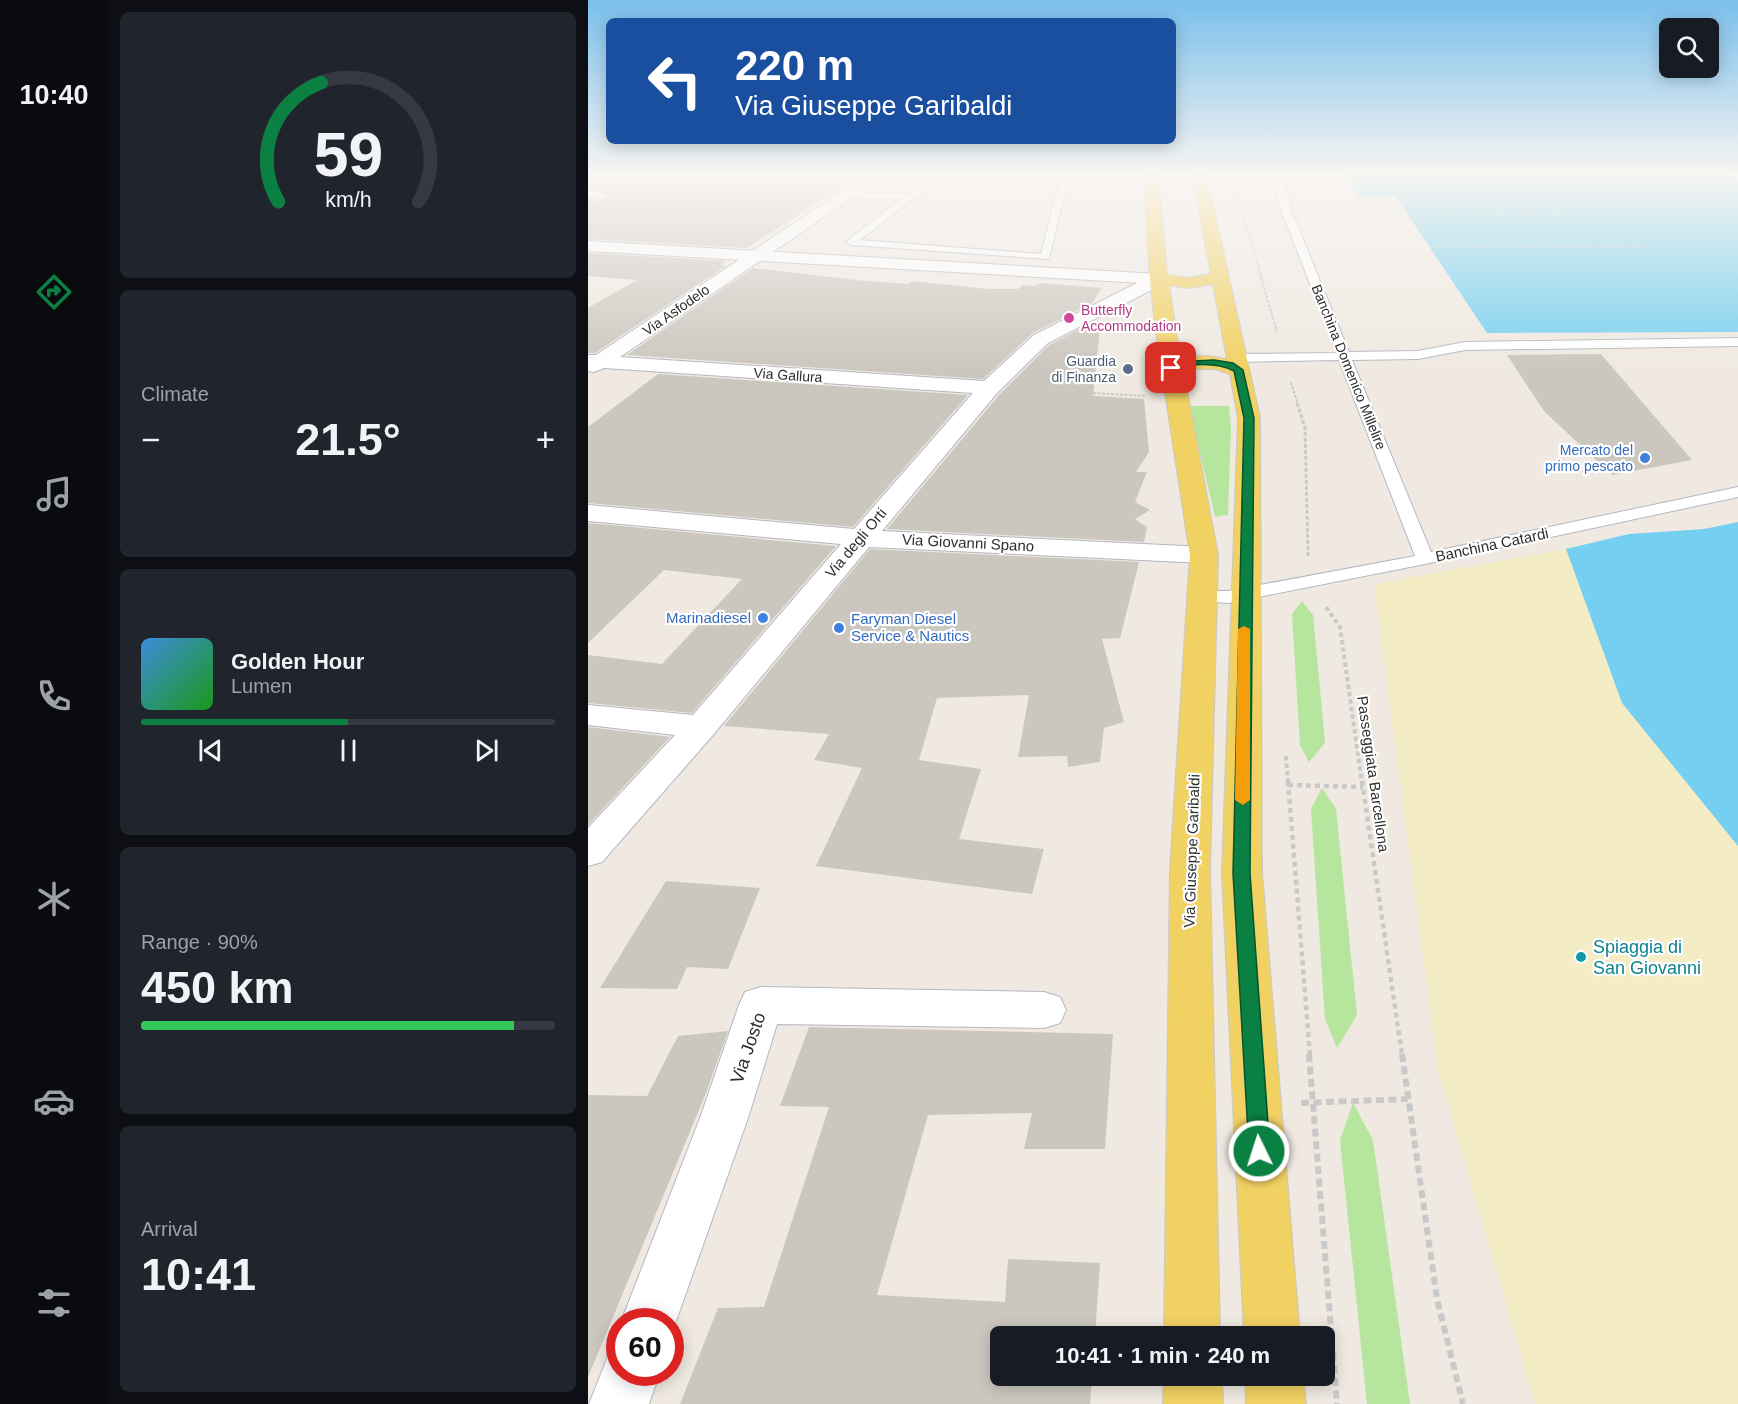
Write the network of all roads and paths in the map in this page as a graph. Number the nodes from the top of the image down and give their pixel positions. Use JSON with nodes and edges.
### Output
{"nodes":[{"id":1,"x":779,"y":240,"type":"edge"},
{"id":2,"x":854,"y":240,"type":"edge"},
{"id":3,"x":1049,"y":240,"type":"edge"},
{"id":4,"x":1156,"y":240,"type":"edge"},
{"id":5,"x":1212,"y":240,"type":"edge"},
{"id":6,"x":1250,"y":240,"type":"edge"},
{"id":7,"x":1298,"y":240,"type":"edge"},
{"id":8,"x":588,"y":246,"type":"edge"},
{"id":9,"x":1429,"y":246,"type":"dead end"},
{"id":10,"x":1645,"y":247,"type":"dead end"},
{"id":11,"x":931,"y":248,"type":"junction"},
{"id":12,"x":754,"y":256,"type":"junction"},
{"id":13,"x":912,"y":266,"type":"junction"},
{"id":14,"x":1220,"y":278,"type":"junction"},
{"id":15,"x":1159,"y":279,"type":"junction"},
{"id":16,"x":1735,"y":345,"type":"edge"},
{"id":17,"x":1346,"y":357,"type":"junction"},
{"id":18,"x":1284,"y":358,"type":"junction"},
{"id":19,"x":1236,"y":359,"type":"junction"},
{"id":20,"x":1170,"y":360,"type":"junction"},
{"id":21,"x":592,"y":364,"type":"edge"},
{"id":22,"x":989,"y":388,"type":"junction"},
{"id":23,"x":1093,"y":393,"type":"dead end"},
{"id":24,"x":1176,"y":398,"type":"junction"},
{"id":25,"x":1738,"y":492,"type":"edge"},
{"id":26,"x":588,"y":513,"type":"edge"},
{"id":27,"x":1197,"y":516,"type":"junction"},
{"id":28,"x":1246,"y":517,"type":"junction"},
{"id":29,"x":860,"y":538,"type":"junction"},
{"id":30,"x":1425,"y":559,"type":"junction"},
{"id":31,"x":1203,"y":573,"type":"junction"},
{"id":32,"x":1334,"y":575,"type":"junction"},
{"id":33,"x":1244,"y":593,"type":"junction"},
{"id":34,"x":588,"y":714,"type":"edge"},
{"id":35,"x":701,"y":727,"type":"junction"},
{"id":36,"x":1286,"y":751,"type":"dead end"},
{"id":37,"x":1288,"y":785,"type":"junction"},
{"id":38,"x":1363,"y":787,"type":"junction"},
{"id":39,"x":588,"y":852,"type":"edge"},
{"id":40,"x":1044,"y":1010,"type":"dead end"},
{"id":41,"x":1408,"y":1099,"type":"junction"},
{"id":42,"x":1314,"y":1102,"type":"junction"},
{"id":43,"x":1256,"y":1104,"type":"junction"},
{"id":44,"x":654,"y":1308,"type":"edge"},
{"id":45,"x":1192,"y":1326,"type":"edge"},
{"id":46,"x":1271,"y":1326,"type":"edge"},
{"id":47,"x":626,"y":1386,"type":"edge"},
{"id":48,"x":1192,"y":1386,"type":"edge"},
{"id":49,"x":1275,"y":1386,"type":"edge"},
{"id":50,"x":619,"y":1404,"type":"edge"},
{"id":51,"x":1193,"y":1404,"type":"edge"},
{"id":52,"x":1276,"y":1404,"type":"edge"},
{"id":53,"x":1337,"y":1404,"type":"edge"},
{"id":54,"x":1463,"y":1404,"type":"edge"}],
"edges":[{"from":1,"to":12,"type":"street","name":"Via Asfodelo"},
{"from":2,"to":11,"type":"lane"},
{"from":3,"to":11,"type":"lane"},
{"from":4,"to":15,"type":"main road","name":"Via Giuseppe Garibaldi"},
{"from":5,"to":14,"type":"main road"},
{"from":6,"to":18,"type":"path"},
{"from":7,"to":17,"type":"lane","name":"Banchina Domenico Millelire"},
{"from":8,"to":12,"type":"street"},
{"from":9,"to":10,"type":"path"},
{"from":11,"to":13,"type":"lane"},
{"from":12,"to":13,"type":"street"},
{"from":12,"to":21,"type":"street","name":"Via Asfodelo"},
{"from":13,"to":15,"type":"street"},
{"from":14,"to":15,"type":"main road"},
{"from":14,"to":19,"type":"main road"},
{"from":15,"to":20,"type":"main road","name":"Via Giuseppe Garibaldi"},
{"from":15,"to":22,"type":"street","name":"Via degli Orti"},
{"from":16,"to":17,"type":"lane"},
{"from":17,"to":18,"type":"lane"},
{"from":17,"to":30,"type":"lane","name":"Banchina Domenico Millelire"},
{"from":18,"to":19,"type":"lane"},
{"from":18,"to":32,"type":"path"},
{"from":19,"to":20,"type":"main road"},
{"from":19,"to":28,"type":"main road"},
{"from":20,"to":24,"type":"main road","name":"Via Giuseppe Garibaldi"},
{"from":21,"to":22,"type":"street","name":"Via Gallura"},
{"from":22,"to":29,"type":"street","name":"Via degli Orti"},
{"from":23,"to":24,"type":"path"},
{"from":24,"to":27,"type":"main road","name":"Via Giuseppe Garibaldi"},
{"from":25,"to":30,"type":"lane","name":"Banchina Catardi"},
{"from":26,"to":29,"type":"street","name":"Via Giovanni Spano"},
{"from":27,"to":28,"type":"main road"},
{"from":27,"to":31,"type":"main road","name":"Via Giuseppe Garibaldi"},
{"from":28,"to":33,"type":"main road"},
{"from":29,"to":31,"type":"street","name":"Via Giovanni Spano"},
{"from":29,"to":35,"type":"street","name":"Via degli Orti"},
{"from":30,"to":32,"type":"lane","name":"Banchina Catardi"},
{"from":31,"to":33,"type":"lane","name":"Banchina Catardi"},
{"from":31,"to":45,"type":"main road","name":"Via Giuseppe Garibaldi"},
{"from":32,"to":33,"type":"lane","name":"Banchina Catardi"},
{"from":32,"to":38,"type":"path","name":"Passeggiata Barcellona"},
{"from":33,"to":43,"type":"main road"},
{"from":34,"to":35,"type":"street"},
{"from":35,"to":39,"type":"street","name":"Via degli Orti"},
{"from":36,"to":37,"type":"path"},
{"from":37,"to":38,"type":"path"},
{"from":37,"to":42,"type":"path"},
{"from":38,"to":41,"type":"path","name":"Passeggiata Barcellona"},
{"from":40,"to":44,"type":"street","name":"Via Josto"},
{"from":41,"to":42,"type":"path"},
{"from":41,"to":54,"type":"path","name":"Passeggiata Barcellona"},
{"from":42,"to":43,"type":"path"},
{"from":42,"to":53,"type":"path"},
{"from":43,"to":46,"type":"main road"},
{"from":47,"to":50,"type":"street"},
{"from":48,"to":51,"type":"main road"},
{"from":49,"to":52,"type":"main road"}]}
